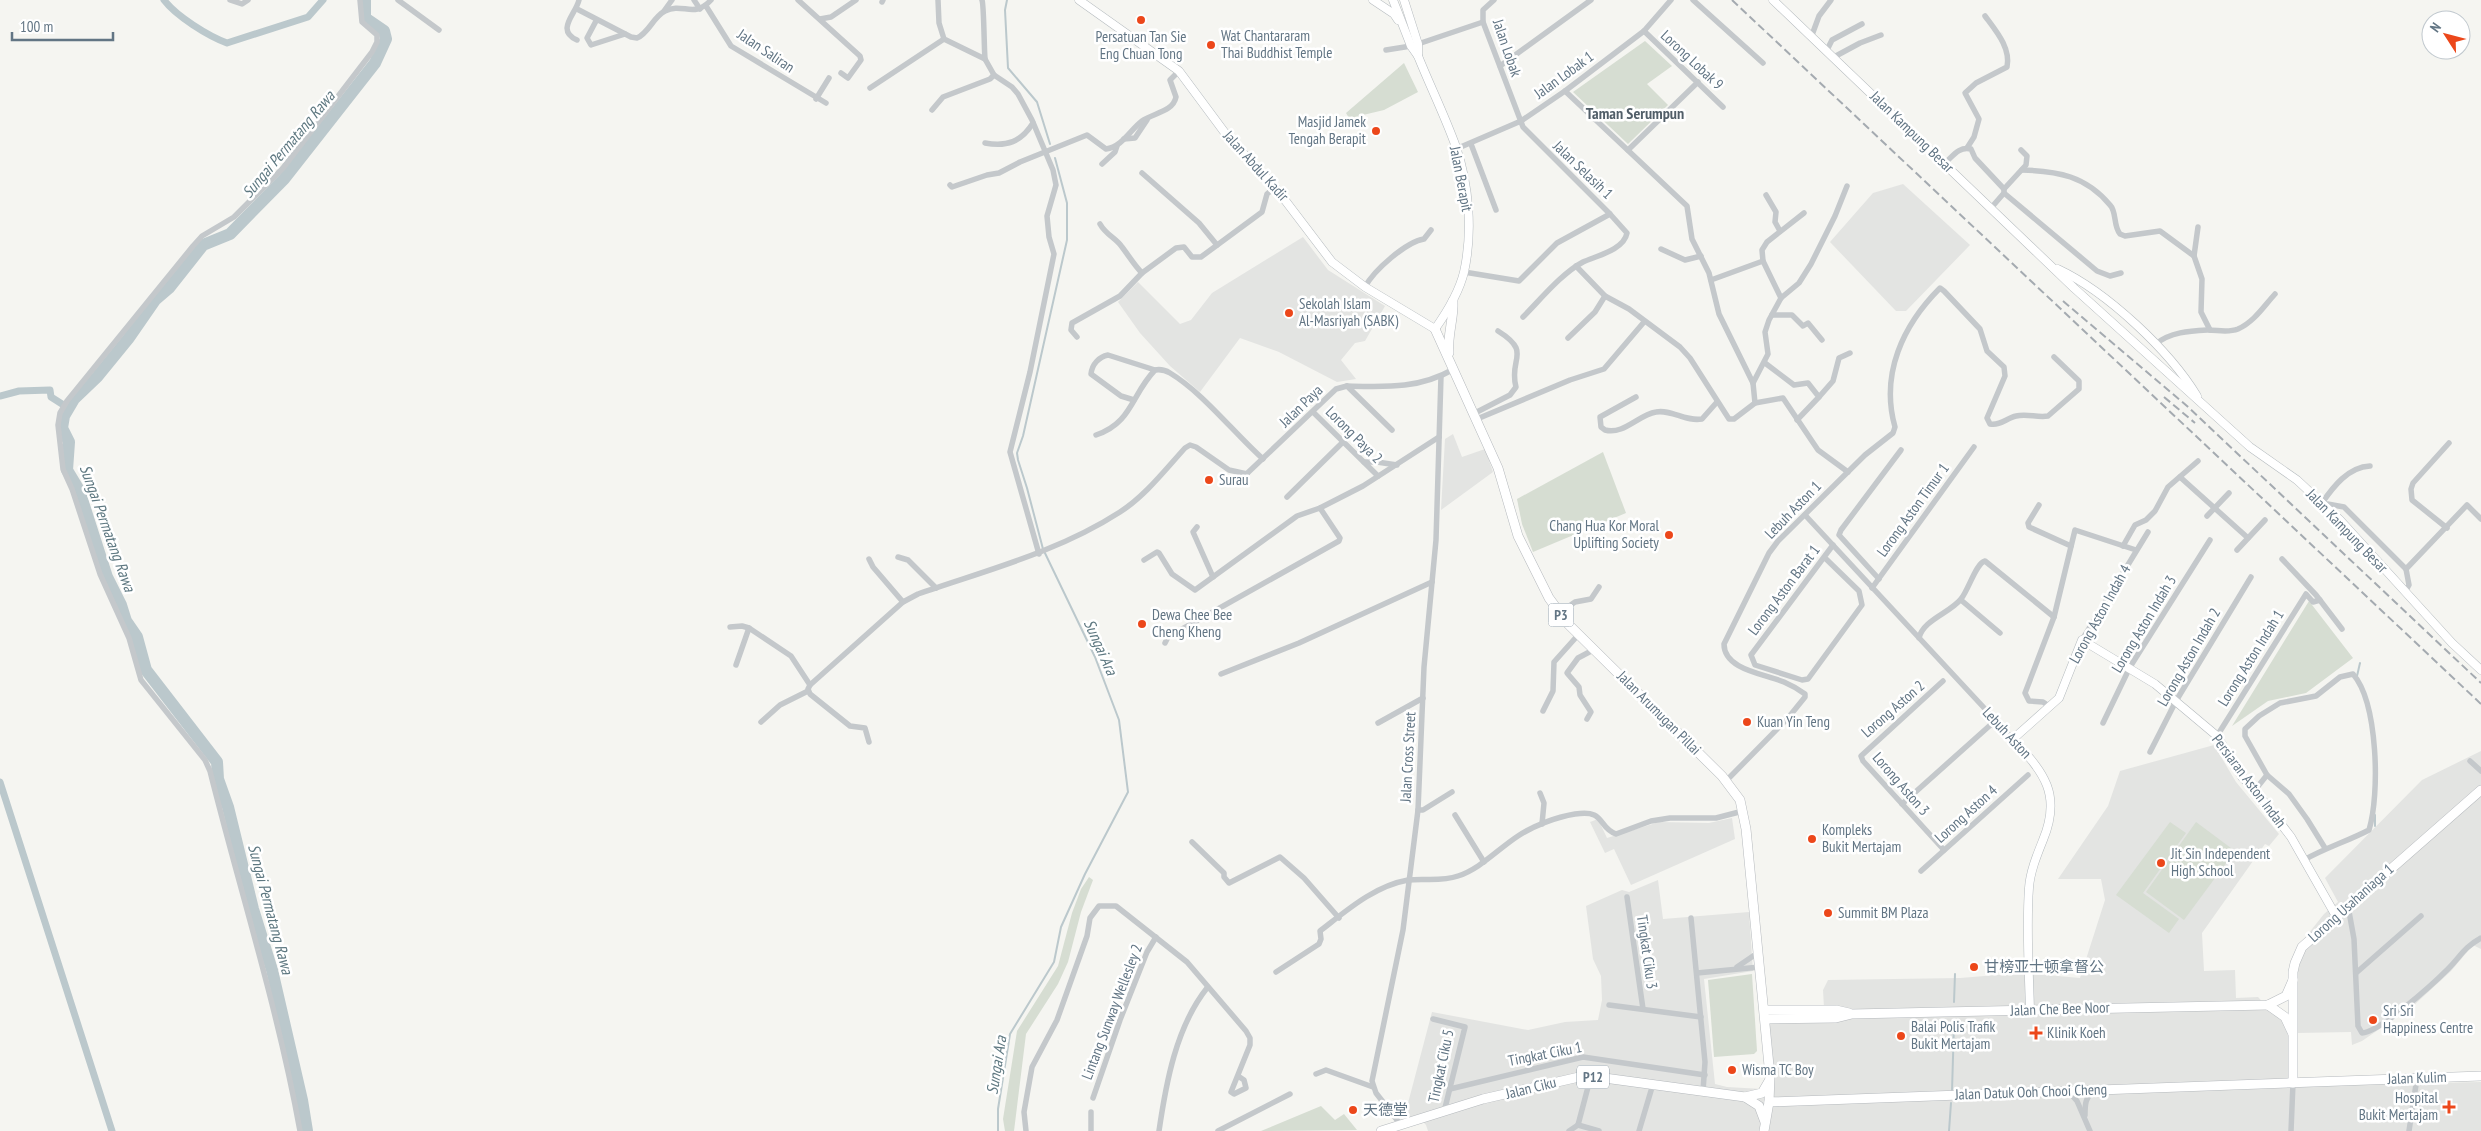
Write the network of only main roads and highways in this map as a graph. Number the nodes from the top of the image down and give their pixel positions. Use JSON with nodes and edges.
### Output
{"nodes":[{"id":1,"x":1453,"y":301,"type":"road end"},
{"id":2,"x":1435,"y":329,"type":"road end"},
{"id":3,"x":1449,"y":357,"type":"junction"},
{"id":4,"x":2481,"y":790,"type":"edge"},
{"id":5,"x":2294,"y":980,"type":"junction"},
{"id":6,"x":2268,"y":1005,"type":"junction"},
{"id":7,"x":1765,"y":1014,"type":"junction"},
{"id":8,"x":2293,"y":1037,"type":"junction"},
{"id":9,"x":1770,"y":1076,"type":"junction"},
{"id":10,"x":2481,"y":1076,"type":"edge"},
{"id":11,"x":2293,"y":1083,"type":"junction"},
{"id":12,"x":1745,"y":1097,"type":"junction"},
{"id":13,"x":1770,"y":1102,"type":"junction"},
{"id":14,"x":1765,"y":1128,"type":"edge"},
{"id":15,"x":1381,"y":1131,"type":"edge"}],
"edges":[{"from":1,"to":3,"type":"main road"},
{"from":2,"to":3,"type":"main road","name":"Jalan Arumugan Pillai","number":"P3"},
{"from":3,"to":7,"type":"main road","name":"Jalan Arumugan Pillai","number":"P3"},
{"from":4,"to":5,"type":"main road","name":"Lorong Usahaniaga 1"},
{"from":5,"to":6,"type":"main road"},
{"from":5,"to":8,"type":"main road","name":"Lorong Usahaniaga 1"},
{"from":6,"to":7,"type":"main road","name":"Jalan Che Bee Noor"},
{"from":6,"to":8,"type":"main road"},
{"from":7,"to":9,"type":"main road","name":"Jalan Arumugan Pillai","number":"P3"},
{"from":8,"to":11,"type":"main road","name":"Lorong Usahaniaga 1"},
{"from":9,"to":12,"type":"main road"},
{"from":9,"to":13,"type":"main road","name":"Jalan Arumugan Pillai","number":"P3"},
{"from":10,"to":11,"type":"main road","name":"Jalan Kulim"},
{"from":11,"to":13,"type":"main road","name":"Jalan Datuk Ooh Chooi Cheng"},
{"from":12,"to":14,"type":"main road"},
{"from":12,"to":15,"type":"main road","name":"Jalan Ciku","number":"P12"},
{"from":13,"to":14,"type":"main road","name":"Jalan Arumugan Pillai","number":"P3"}]}
